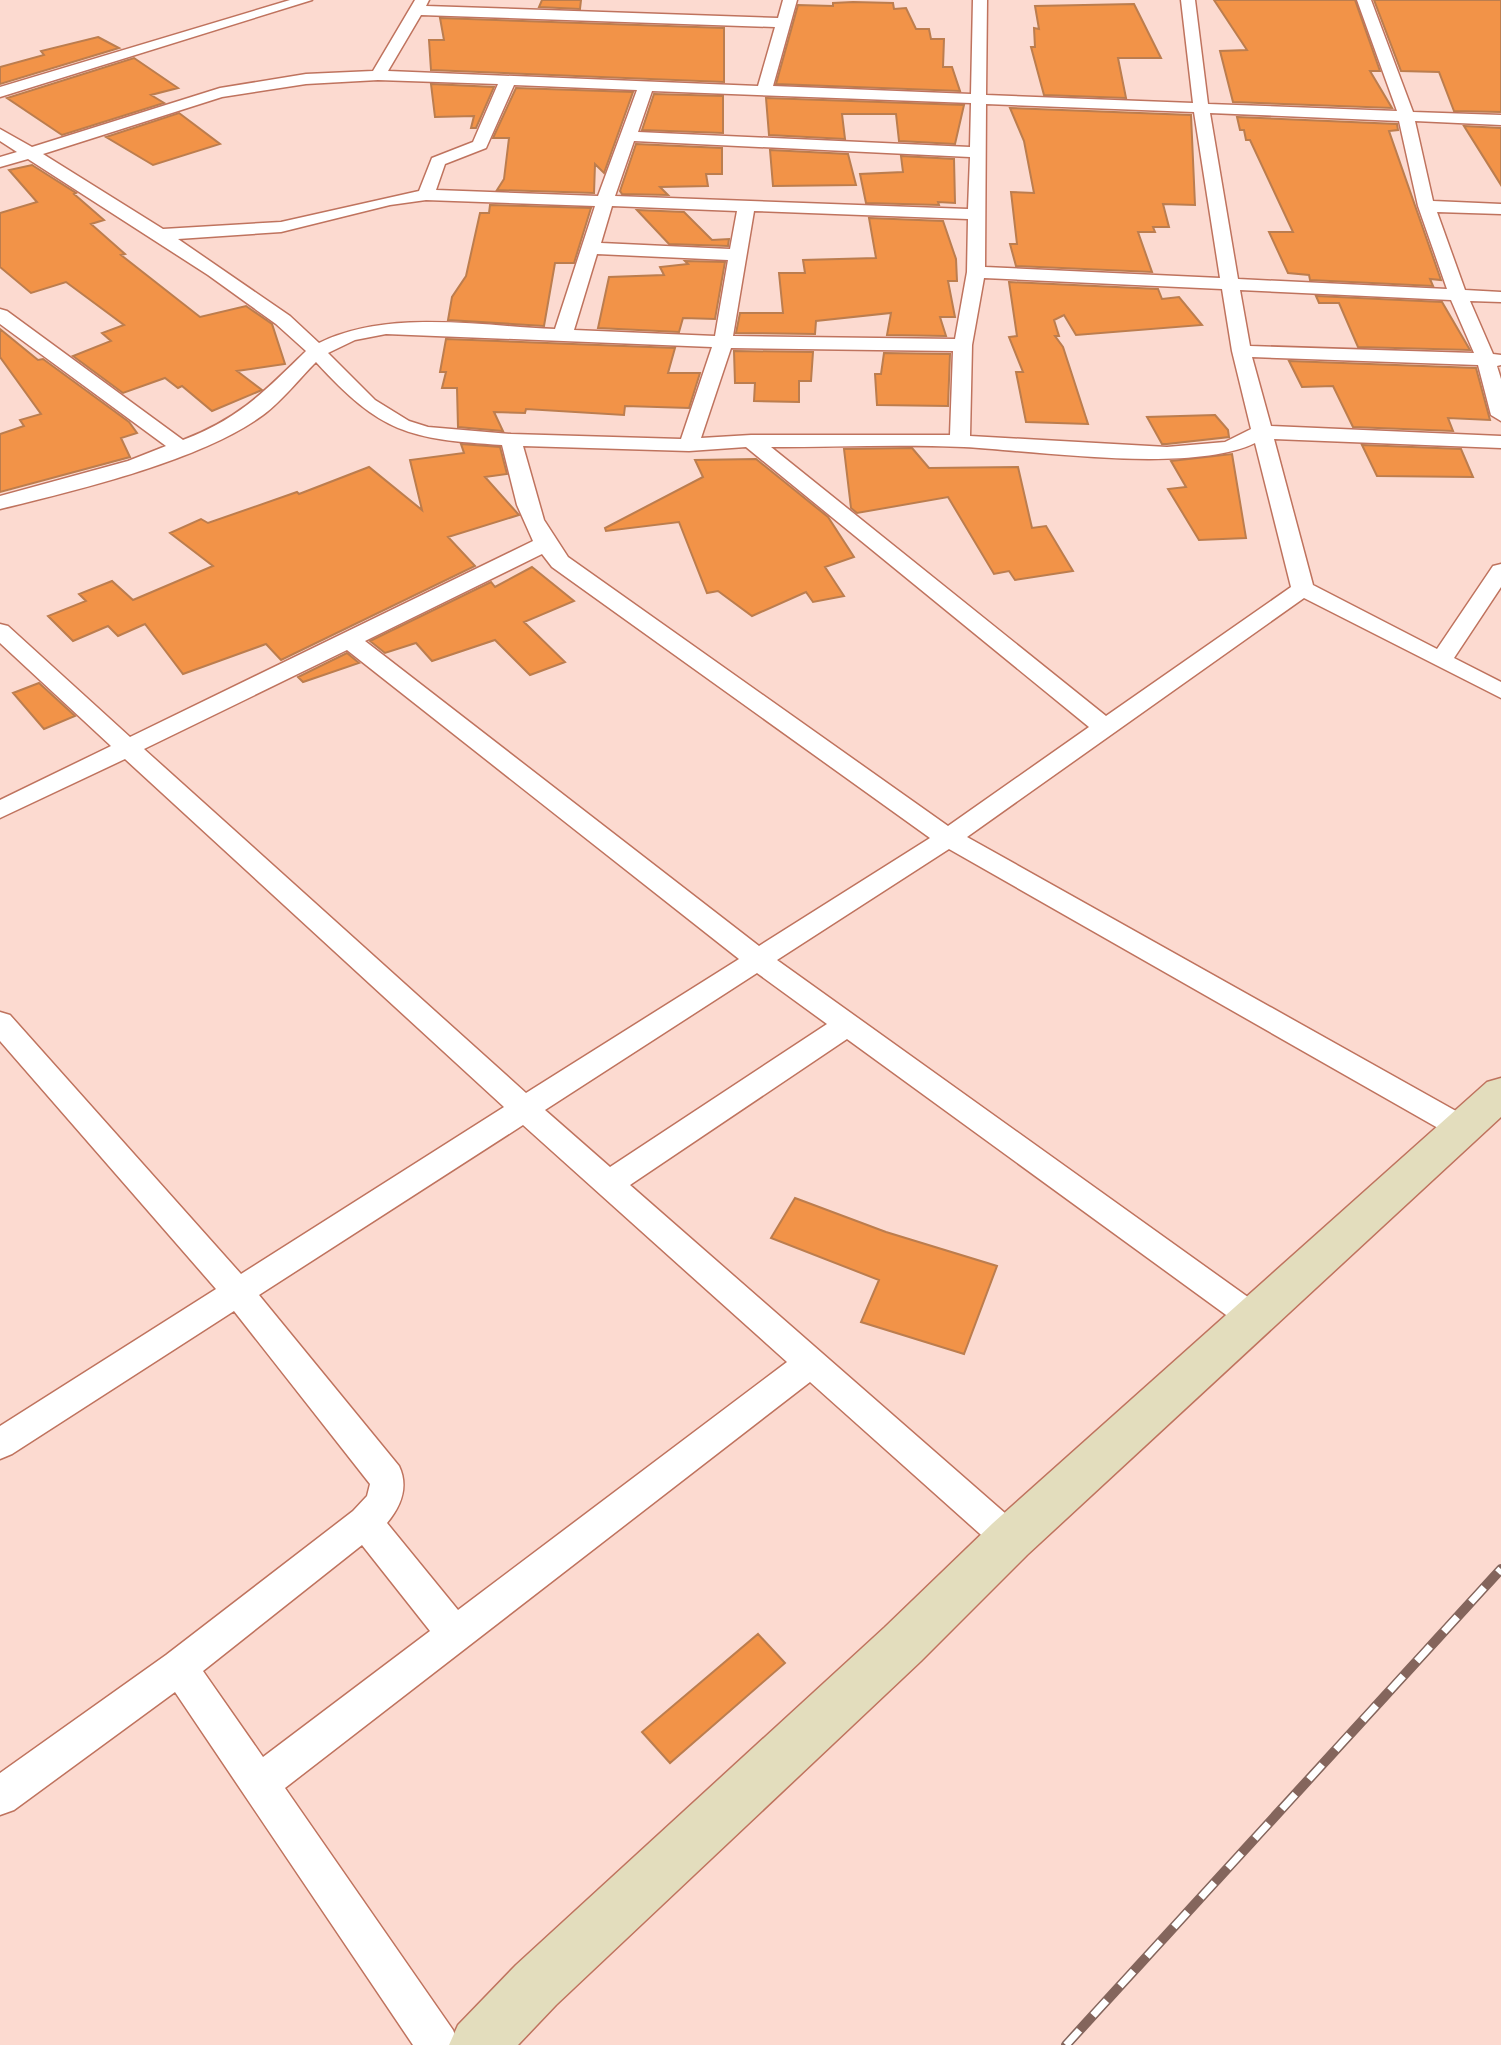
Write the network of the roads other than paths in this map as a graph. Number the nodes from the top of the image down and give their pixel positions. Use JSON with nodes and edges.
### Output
{"nodes":[{"id":1,"x":305,"y":0,"type":"edge"},
{"id":2,"x":790,"y":0,"type":"edge"},
{"id":3,"x":980,"y":0,"type":"edge"},
{"id":4,"x":1188,"y":0,"type":"edge"},
{"id":5,"x":1364,"y":0,"type":"edge"},
{"id":6,"x":418,"y":5,"type":"edge"},
{"id":7,"x":784,"y":23,"type":"junction"},
{"id":8,"x":378,"y":75,"type":"junction"},
{"id":9,"x":508,"y":80,"type":"junction"},
{"id":10,"x":646,"y":85,"type":"junction"},
{"id":11,"x":765,"y":89,"type":"junction"},
{"id":12,"x":0,"y":92,"type":"edge"},
{"id":13,"x":977,"y":98,"type":"junction"},
{"id":14,"x":1201,"y":107,"type":"junction"},
{"id":15,"x":1406,"y":116,"type":"junction"},
{"id":16,"x":1501,"y":120,"type":"edge"},
{"id":17,"x":0,"y":134,"type":"edge"},
{"id":18,"x":628,"y":136,"type":"junction"},
{"id":19,"x":977,"y":152,"type":"junction"},
{"id":20,"x":30,"y":153,"type":"junction"},
{"id":21,"x":0,"y":162,"type":"edge"},
{"id":22,"x":426,"y":195,"type":"junction"},
{"id":23,"x":605,"y":201,"type":"junction"},
{"id":24,"x":746,"y":206,"type":"junction"},
{"id":25,"x":1426,"y":206,"type":"junction"},
{"id":26,"x":1501,"y":209,"type":"edge"},
{"id":27,"x":976,"y":214,"type":"junction"},
{"id":28,"x":156,"y":235,"type":"junction"},
{"id":29,"x":590,"y":248,"type":"junction"},
{"id":30,"x":737,"y":255,"type":"junction"},
{"id":31,"x":976,"y":272,"type":"junction"},
{"id":32,"x":1229,"y":282,"type":"junction"},
{"id":33,"x":1458,"y":295,"type":"junction"},
{"id":34,"x":1501,"y":297,"type":"edge"},
{"id":35,"x":0,"y":315,"type":"edge"},
{"id":36,"x":563,"y":335,"type":"junction"},
{"id":37,"x":723,"y":342,"type":"junction"},
{"id":38,"x":963,"y":345,"type":"junction"},
{"id":39,"x":1241,"y":351,"type":"junction"},
{"id":40,"x":315,"y":352,"type":"junction"},
{"id":41,"x":1493,"y":360,"type":"edge"},
{"id":42,"x":1501,"y":415,"type":"edge"},
{"id":43,"x":1261,"y":432,"type":"junction"},
{"id":44,"x":511,"y":440,"type":"junction"},
{"id":45,"x":751,"y":441,"type":"junction"},
{"id":46,"x":960,"y":442,"type":"junction"},
{"id":47,"x":1501,"y":442,"type":"edge"},
{"id":48,"x":689,"y":445,"type":"junction"},
{"id":49,"x":182,"y":448,"type":"junction"},
{"id":50,"x":0,"y":503,"type":"edge"},
{"id":51,"x":543,"y":545,"type":"junction"},
{"id":52,"x":1501,"y":571,"type":"edge"},
{"id":53,"x":1303,"y":589,"type":"junction"},
{"id":54,"x":0,"y":631,"type":"edge"},
{"id":55,"x":349,"y":640,"type":"junction"},
{"id":56,"x":1441,"y":660,"type":"junction"},
{"id":57,"x":1501,"y":691,"type":"edge"},
{"id":58,"x":1104,"y":727,"type":"junction"},
{"id":59,"x":131,"y":748,"type":"junction"},
{"id":60,"x":0,"y":810,"type":"edge"},
{"id":61,"x":948,"y":838,"type":"junction"},
{"id":62,"x":757,"y":959,"type":"junction"},
{"id":63,"x":0,"y":1022,"type":"edge"},
{"id":64,"x":848,"y":1024,"type":"junction"},
{"id":65,"x":1501,"y":1093,"type":"edge"},
{"id":66,"x":523,"y":1108,"type":"junction"},
{"id":67,"x":1462,"y":1128,"type":"junction"},
{"id":68,"x":609,"y":1183,"type":"junction"},
{"id":69,"x":238,"y":1292,"type":"junction"},
{"id":70,"x":1255,"y":1319,"type":"junction"},
{"id":71,"x":811,"y":1362,"type":"junction"},
{"id":72,"x":0,"y":1444,"type":"edge"},
{"id":73,"x":365,"y":1522,"type":"junction"},
{"id":74,"x":1010,"y":1539,"type":"junction"},
{"id":75,"x":454,"y":1632,"type":"junction"},
{"id":76,"x":179,"y":1667,"type":"junction"},
{"id":77,"x":260,"y":1783,"type":"junction"},
{"id":78,"x":0,"y":1796,"type":"edge"},
{"id":79,"x":438,"y":2045,"type":"edge"},
{"id":80,"x":478,"y":2045,"type":"edge"}],
"edges":[{"from":1,"to":12,"type":"street"},
{"from":2,"to":7,"type":"street"},
{"from":3,"to":13,"type":"street"},
{"from":4,"to":14,"type":"street"},
{"from":5,"to":15,"type":"street"},
{"from":6,"to":7,"type":"street"},
{"from":6,"to":8,"type":"street"},
{"from":7,"to":11,"type":"street"},
{"from":8,"to":9,"type":"street"},
{"from":8,"to":20,"type":"street"},
{"from":9,"to":10,"type":"street"},
{"from":9,"to":22,"type":"street"},
{"from":10,"to":11,"type":"street"},
{"from":10,"to":18,"type":"street"},
{"from":11,"to":13,"type":"street"},
{"from":13,"to":14,"type":"street"},
{"from":13,"to":19,"type":"street"},
{"from":14,"to":15,"type":"street"},
{"from":14,"to":32,"type":"street"},
{"from":15,"to":16,"type":"street"},
{"from":15,"to":25,"type":"street"},
{"from":17,"to":20,"type":"street"},
{"from":18,"to":19,"type":"street"},
{"from":18,"to":23,"type":"street"},
{"from":19,"to":27,"type":"street"},
{"from":20,"to":21,"type":"street"},
{"from":20,"to":28,"type":"street"},
{"from":22,"to":23,"type":"street"},
{"from":22,"to":28,"type":"street"},
{"from":23,"to":24,"type":"street"},
{"from":23,"to":29,"type":"street"},
{"from":24,"to":27,"type":"street"},
{"from":24,"to":30,"type":"street"},
{"from":25,"to":26,"type":"street"},
{"from":25,"to":33,"type":"street"},
{"from":27,"to":31,"type":"street"},
{"from":28,"to":40,"type":"street"},
{"from":29,"to":30,"type":"street"},
{"from":29,"to":36,"type":"street"},
{"from":30,"to":37,"type":"street"},
{"from":31,"to":32,"type":"street"},
{"from":31,"to":38,"type":"street"},
{"from":32,"to":33,"type":"street"},
{"from":32,"to":39,"type":"street"},
{"from":33,"to":34,"type":"street"},
{"from":33,"to":41,"type":"street"},
{"from":35,"to":49,"type":"street"},
{"from":36,"to":37,"type":"street"},
{"from":36,"to":40,"type":"street"},
{"from":37,"to":38,"type":"street"},
{"from":37,"to":48,"type":"street"},
{"from":38,"to":46,"type":"street"},
{"from":39,"to":41,"type":"street"},
{"from":39,"to":43,"type":"street"},
{"from":40,"to":44,"type":"street"},
{"from":40,"to":49,"type":"street"},
{"from":41,"to":42,"type":"street"},
{"from":43,"to":46,"type":"street"},
{"from":43,"to":47,"type":"street"},
{"from":43,"to":53,"type":"street"},
{"from":44,"to":48,"type":"street"},
{"from":44,"to":51,"type":"street"},
{"from":45,"to":46,"type":"street"},
{"from":45,"to":48,"type":"street"},
{"from":45,"to":58,"type":"street"},
{"from":49,"to":50,"type":"street"},
{"from":51,"to":55,"type":"street"},
{"from":51,"to":61,"type":"street"},
{"from":52,"to":56,"type":"street"},
{"from":53,"to":56,"type":"street"},
{"from":53,"to":58,"type":"street"},
{"from":54,"to":59,"type":"street"},
{"from":55,"to":59,"type":"street"},
{"from":55,"to":62,"type":"street"},
{"from":56,"to":57,"type":"street"},
{"from":58,"to":61,"type":"street"},
{"from":59,"to":60,"type":"street"},
{"from":59,"to":66,"type":"street"},
{"from":61,"to":62,"type":"street"},
{"from":61,"to":67,"type":"street"},
{"from":62,"to":64,"type":"street"},
{"from":62,"to":66,"type":"street"},
{"from":63,"to":69,"type":"street"},
{"from":64,"to":68,"type":"street"},
{"from":64,"to":70,"type":"street"},
{"from":65,"to":67,"type":"street"},
{"from":66,"to":68,"type":"street"},
{"from":66,"to":69,"type":"street"},
{"from":67,"to":70,"type":"street"},
{"from":68,"to":71,"type":"street"},
{"from":69,"to":72,"type":"street"},
{"from":69,"to":73,"type":"street"},
{"from":70,"to":74,"type":"street"},
{"from":71,"to":74,"type":"street"},
{"from":71,"to":75,"type":"street"},
{"from":73,"to":75,"type":"street"},
{"from":73,"to":76,"type":"street"},
{"from":74,"to":80,"type":"street"},
{"from":75,"to":77,"type":"street"},
{"from":76,"to":77,"type":"street"},
{"from":76,"to":78,"type":"street"},
{"from":77,"to":79,"type":"street"}]}
